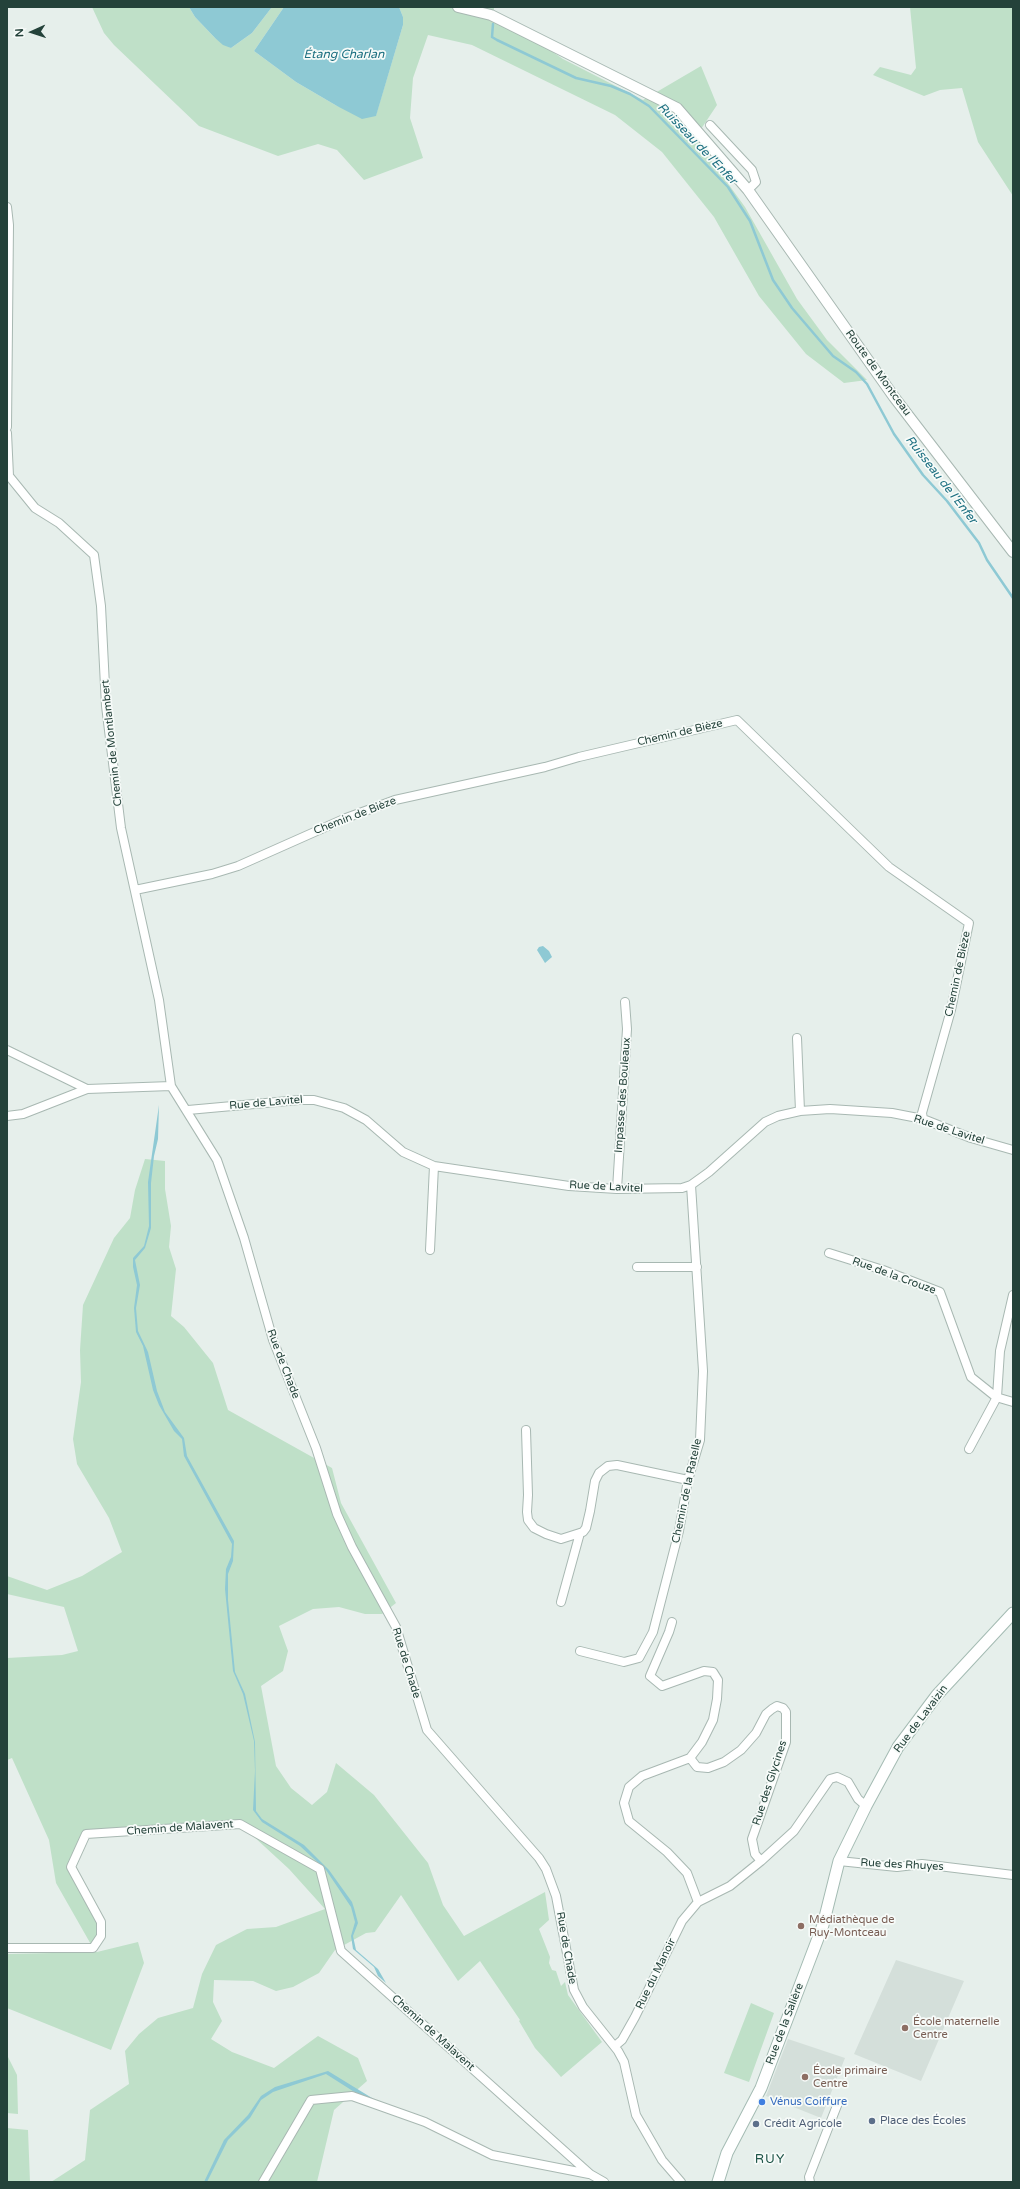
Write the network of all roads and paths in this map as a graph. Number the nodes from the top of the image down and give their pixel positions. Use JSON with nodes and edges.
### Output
{"nodes":[{"id":1,"x":458,"y":7,"type":"edge"},
{"id":2,"x":710,"y":125,"type":"dead end"},
{"id":3,"x":748,"y":190,"type":"junction"},
{"id":4,"x":7,"y":207,"type":"edge"},
{"id":5,"x":7,"y":427,"type":"edge"},
{"id":6,"x":7,"y":433,"type":"edge"},
{"id":7,"x":1013,"y":552,"type":"edge"},
{"id":8,"x":135,"y":890,"type":"junction"},
{"id":9,"x":625,"y":1002,"type":"dead end"},
{"id":10,"x":797,"y":1038,"type":"dead end"},
{"id":11,"x":7,"y":1050,"type":"edge"},
{"id":12,"x":171,"y":1086,"type":"junction"},
{"id":13,"x":87,"y":1089,"type":"junction"},
{"id":14,"x":188,"y":1110,"type":"junction"},
{"id":15,"x":800,"y":1111,"type":"junction"},
{"id":16,"x":7,"y":1116,"type":"edge"},
{"id":17,"x":923,"y":1119,"type":"junction"},
{"id":18,"x":1013,"y":1150,"type":"edge"},
{"id":19,"x":434,"y":1166,"type":"junction"},
{"id":20,"x":691,"y":1185,"type":"junction"},
{"id":21,"x":617,"y":1188,"type":"junction"},
{"id":22,"x":430,"y":1250,"type":"dead end"},
{"id":23,"x":829,"y":1253,"type":"dead end"},
{"id":24,"x":637,"y":1267,"type":"dead end"},
{"id":25,"x":696,"y":1267,"type":"junction"},
{"id":26,"x":1013,"y":1294,"type":"edge"},
{"id":27,"x":998,"y":1397,"type":"junction"},
{"id":28,"x":1013,"y":1402,"type":"edge"},
{"id":29,"x":526,"y":1430,"type":"dead end"},
{"id":30,"x":969,"y":1449,"type":"dead end"},
{"id":31,"x":688,"y":1480,"type":"junction"},
{"id":32,"x":580,"y":1533,"type":"junction"},
{"id":33,"x":561,"y":1602,"type":"dead end"},
{"id":34,"x":1013,"y":1614,"type":"edge"},
{"id":35,"x":672,"y":1622,"type":"dead end"},
{"id":36,"x":580,"y":1651,"type":"dead end"},
{"id":37,"x":690,"y":1758,"type":"junction"},
{"id":38,"x":866,"y":1806,"type":"junction"},
{"id":39,"x":761,"y":1861,"type":"junction"},
{"id":40,"x":839,"y":1861,"type":"junction"},
{"id":41,"x":1013,"y":1875,"type":"edge"},
{"id":42,"x":698,"y":1902,"type":"junction"},
{"id":43,"x":7,"y":1948,"type":"edge"},
{"id":44,"x":615,"y":2046,"type":"junction"},
{"id":45,"x":838,"y":2103,"type":"dead end"},
{"id":46,"x":590,"y":2174,"type":"junction"},
{"id":47,"x":263,"y":2182,"type":"edge"},
{"id":48,"x":604,"y":2182,"type":"edge"},
{"id":49,"x":681,"y":2182,"type":"edge"},
{"id":50,"x":718,"y":2182,"type":"edge"},
{"id":51,"x":810,"y":2182,"type":"edge"}],
"edges":[{"from":1,"to":3,"type":"street","name":"Route de Montceau"},
{"from":2,"to":3,"type":"street"},
{"from":3,"to":7,"type":"street","name":"Route de Montceau"},
{"from":4,"to":5,"type":"street"},
{"from":6,"to":8,"type":"street","name":"Chemin de Montlambert"},
{"from":8,"to":12,"type":"street","name":"Chemin de Montlambert"},
{"from":8,"to":17,"type":"street","name":"Chemin de Bièze"},
{"from":9,"to":21,"type":"street","name":"Impasse des Bouleaux"},
{"from":10,"to":15,"type":"street"},
{"from":11,"to":13,"type":"street"},
{"from":12,"to":13,"type":"street"},
{"from":12,"to":14,"type":"street","name":"Rue de Chade"},
{"from":13,"to":16,"type":"street"},
{"from":14,"to":19,"type":"street","name":"Rue de Lavitel"},
{"from":14,"to":44,"type":"street","name":"Rue de Chade"},
{"from":15,"to":17,"type":"street","name":"Rue de Lavitel"},
{"from":15,"to":20,"type":"street","name":"Rue de Lavitel"},
{"from":17,"to":18,"type":"street","name":"Rue de Lavitel"},
{"from":19,"to":21,"type":"street","name":"Rue de Lavitel"},
{"from":19,"to":22,"type":"street"},
{"from":20,"to":21,"type":"street","name":"Rue de Lavitel"},
{"from":20,"to":25,"type":"street","name":"Chemin de la Ratelle"},
{"from":23,"to":27,"type":"street","name":"Rue de la Crouze"},
{"from":24,"to":25,"type":"street"},
{"from":25,"to":31,"type":"street","name":"Chemin de la Ratelle"},
{"from":26,"to":27,"type":"street"},
{"from":27,"to":28,"type":"street","name":"Rue de la Crouze"},
{"from":27,"to":30,"type":"street"},
{"from":29,"to":32,"type":"street"},
{"from":31,"to":32,"type":"street"},
{"from":31,"to":36,"type":"street","name":"Chemin de la Ratelle"},
{"from":32,"to":33,"type":"street"},
{"from":34,"to":38,"type":"main road","name":"Rue de Lavaizin"},
{"from":35,"to":37,"type":"street"},
{"from":37,"to":39,"type":"street","name":"Rue des Glycines"},
{"from":37,"to":42,"type":"street"},
{"from":38,"to":39,"type":"street"},
{"from":38,"to":40,"type":"main road","name":"Rue de Lavaizin"},
{"from":39,"to":42,"type":"street"},
{"from":40,"to":41,"type":"street","name":"Rue des Rhuyes"},
{"from":40,"to":50,"type":"main road","name":"Rue de la Salière"},
{"from":42,"to":44,"type":"street","name":"Rue du Manoir"},
{"from":43,"to":46,"type":"street","name":"Chemin de Malavent"},
{"from":44,"to":49,"type":"street","name":"Rue de Chade"},
{"from":45,"to":51,"type":"street"},
{"from":46,"to":47,"type":"street"},
{"from":46,"to":48,"type":"street"}]}
